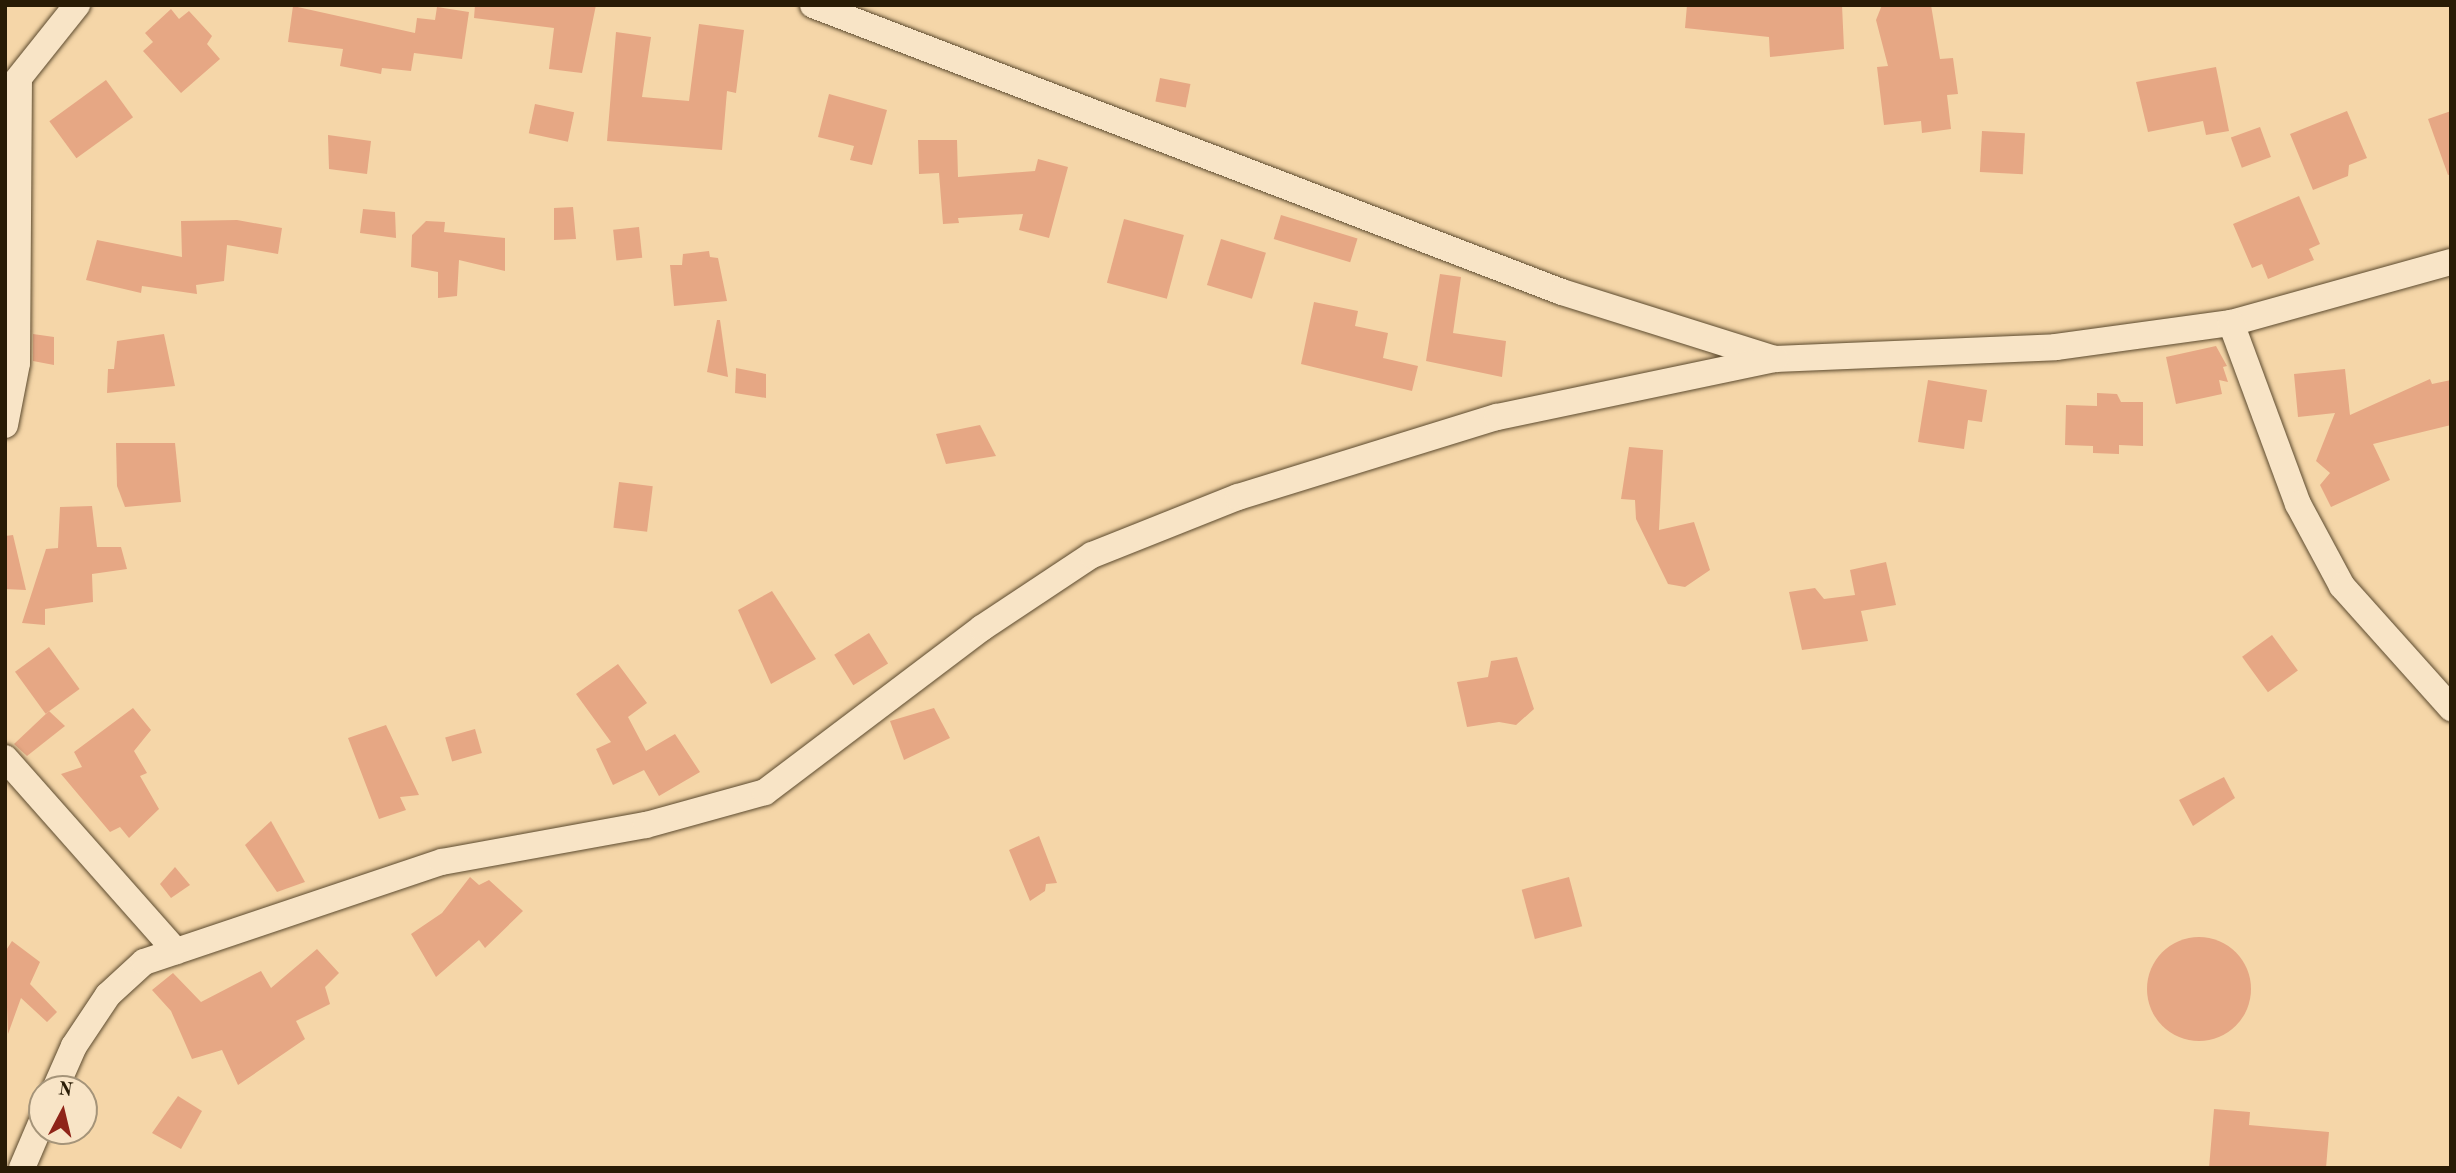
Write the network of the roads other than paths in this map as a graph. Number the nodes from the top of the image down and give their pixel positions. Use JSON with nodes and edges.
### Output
{"nodes":[{"id":1,"x":77,"y":5,"type":"edge"},
{"id":2,"x":813,"y":5,"type":"edge"},
{"id":3,"x":12,"y":88,"type":"edge"},
{"id":4,"x":2451,"y":262,"type":"edge"},
{"id":5,"x":2231,"y":323,"type":"junction"},
{"id":6,"x":1775,"y":359,"type":"junction"},
{"id":7,"x":5,"y":425,"type":"edge"},
{"id":8,"x":2451,"y":708,"type":"edge"},
{"id":9,"x":5,"y":758,"type":"edge"},
{"id":10,"x":176,"y":951,"type":"junction"},
{"id":11,"x":61,"y":1075,"type":"edge"},
{"id":12,"x":32,"y":1145,"type":"edge"},
{"id":13,"x":22,"y":1168,"type":"edge"}],
"edges":[{"from":1,"to":3,"type":"street"},
{"from":2,"to":6,"type":"street"},
{"from":3,"to":7,"type":"street"},
{"from":4,"to":5,"type":"street"},
{"from":5,"to":6,"type":"street"},
{"from":5,"to":8,"type":"street"},
{"from":6,"to":10,"type":"street"},
{"from":9,"to":10,"type":"street"},
{"from":10,"to":11,"type":"street"},
{"from":12,"to":13,"type":"street"}]}
